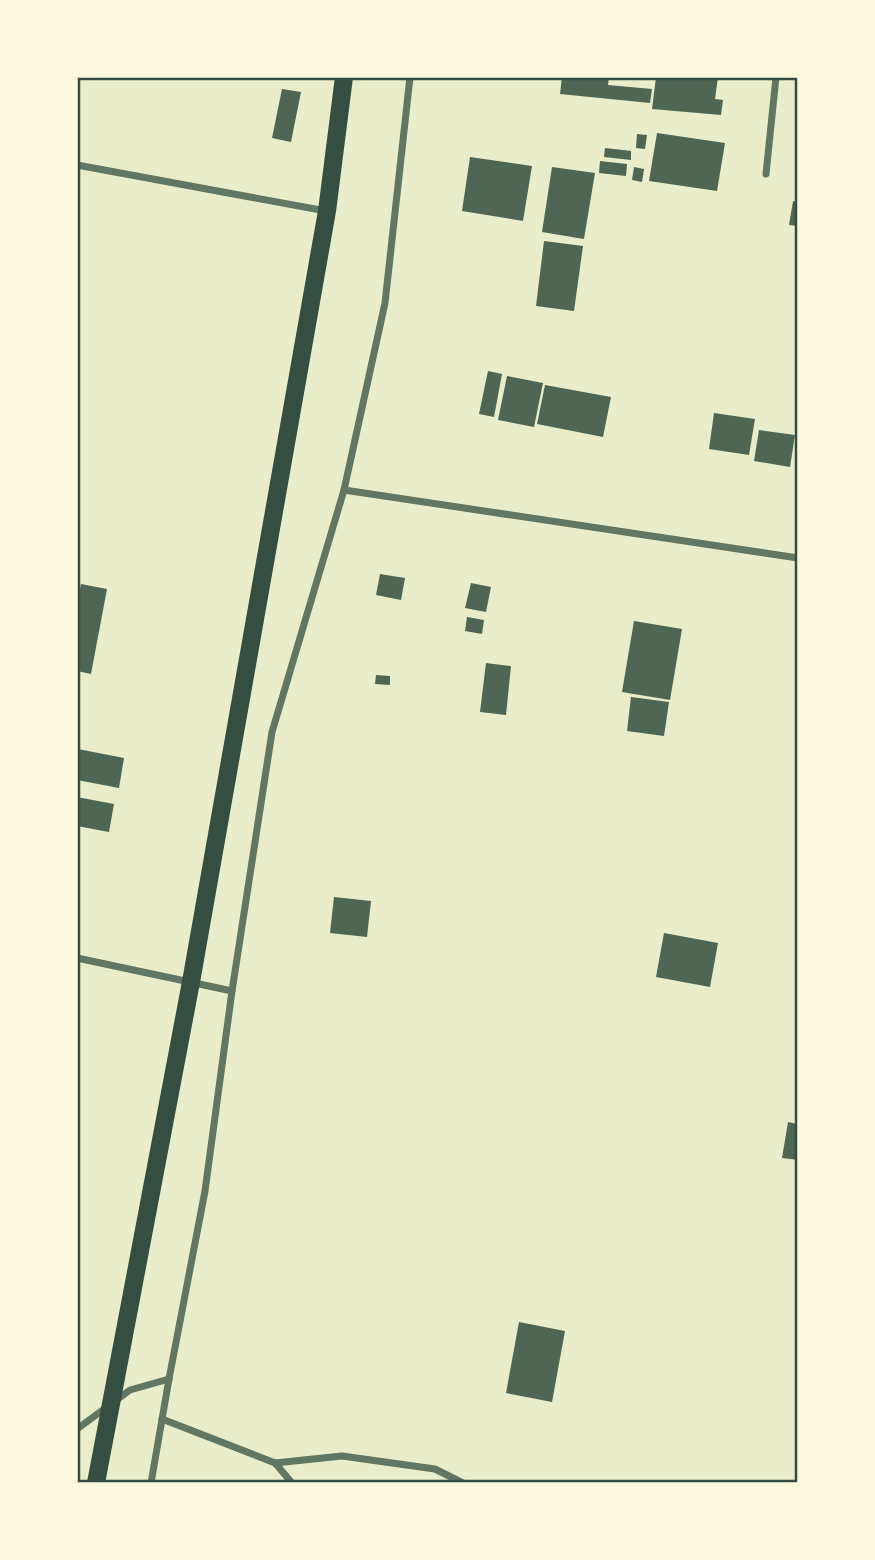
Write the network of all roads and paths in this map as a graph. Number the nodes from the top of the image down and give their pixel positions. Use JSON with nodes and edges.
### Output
{"nodes":[{"id":1,"x":344,"y":77,"type":"edge"},
{"id":2,"x":410,"y":77,"type":"edge"},
{"id":3,"x":776,"y":77,"type":"edge"},
{"id":4,"x":77,"y":165,"type":"edge"},
{"id":5,"x":766,"y":174,"type":"dead end"},
{"id":6,"x":327,"y":211,"type":"junction"},
{"id":7,"x":344,"y":490,"type":"junction"},
{"id":8,"x":798,"y":558,"type":"edge"},
{"id":9,"x":77,"y":958,"type":"edge"},
{"id":10,"x":191,"y":982,"type":"junction"},
{"id":11,"x":232,"y":990,"type":"junction"},
{"id":12,"x":169,"y":1379,"type":"junction"},
{"id":13,"x":112,"y":1402,"type":"junction"},
{"id":14,"x":162,"y":1419,"type":"junction"},
{"id":15,"x":77,"y":1429,"type":"edge"},
{"id":16,"x":275,"y":1463,"type":"junction"},
{"id":17,"x":96,"y":1483,"type":"edge"},
{"id":18,"x":151,"y":1483,"type":"edge"},
{"id":19,"x":292,"y":1483,"type":"edge"},
{"id":20,"x":463,"y":1483,"type":"edge"}],
"edges":[{"from":1,"to":6,"type":"main road"},
{"from":2,"to":7,"type":"street"},
{"from":3,"to":5,"type":"street"},
{"from":4,"to":6,"type":"street"},
{"from":6,"to":10,"type":"main road"},
{"from":7,"to":8,"type":"street"},
{"from":7,"to":11,"type":"street"},
{"from":9,"to":10,"type":"street"},
{"from":10,"to":11,"type":"street"},
{"from":10,"to":13,"type":"main road"},
{"from":11,"to":12,"type":"street"},
{"from":12,"to":13,"type":"street"},
{"from":12,"to":14,"type":"street"},
{"from":13,"to":15,"type":"street"},
{"from":13,"to":17,"type":"main road"},
{"from":14,"to":16,"type":"street"},
{"from":14,"to":18,"type":"street"},
{"from":16,"to":19,"type":"street"},
{"from":16,"to":20,"type":"street"}]}
